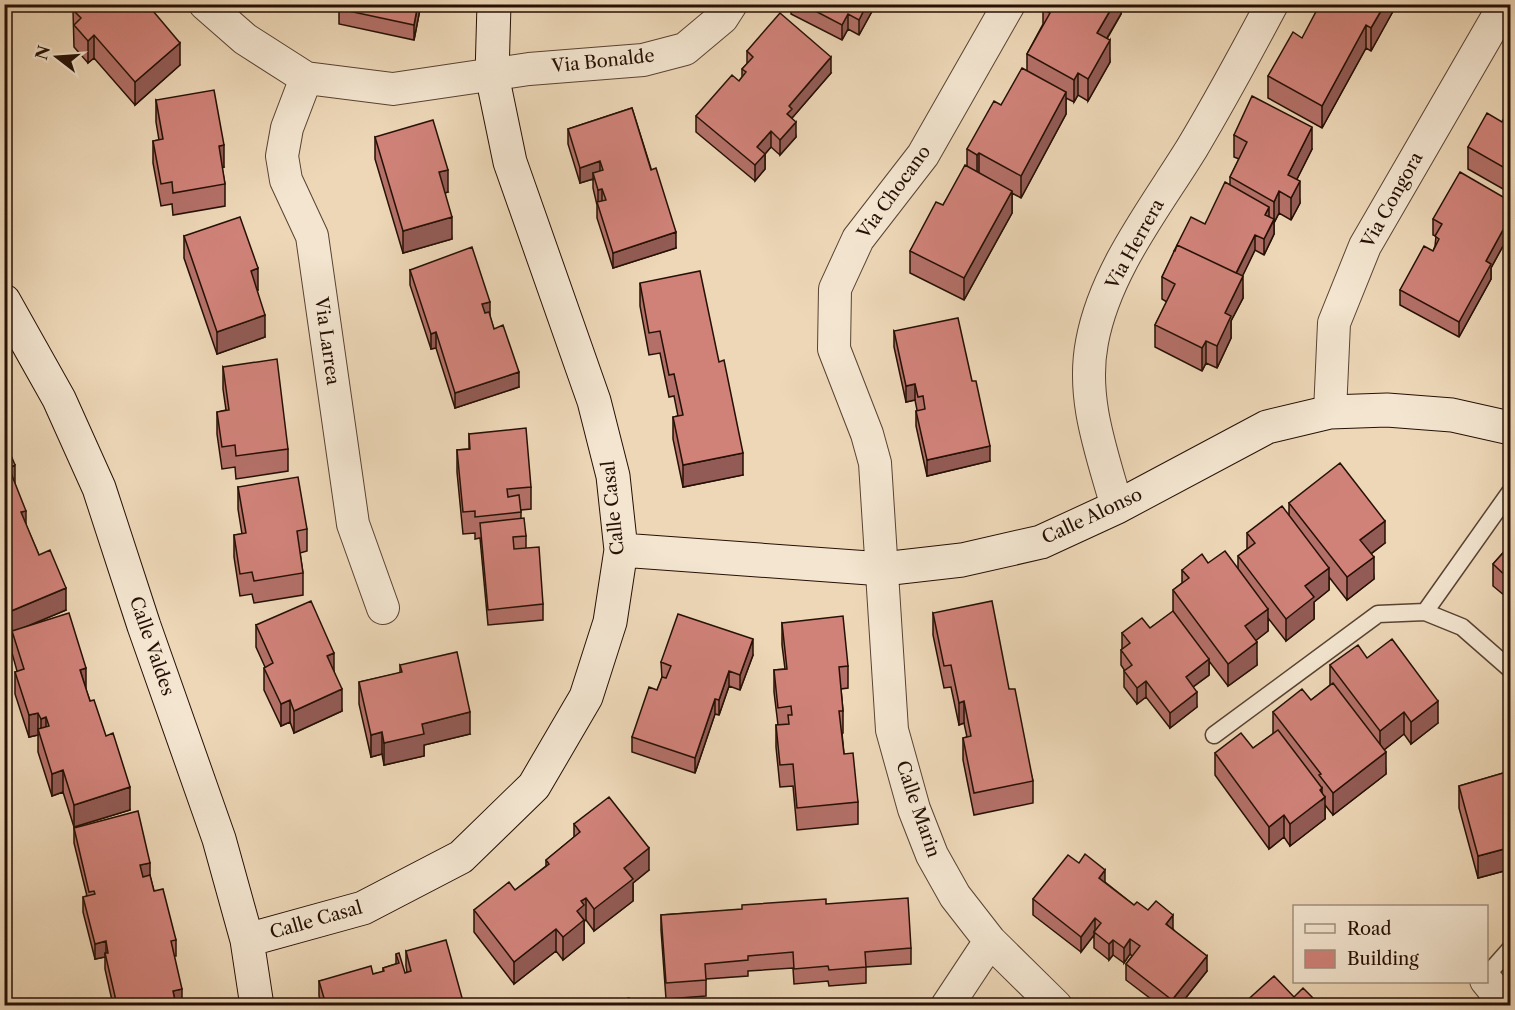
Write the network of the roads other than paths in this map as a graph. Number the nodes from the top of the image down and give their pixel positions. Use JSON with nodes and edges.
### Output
{"nodes":[{"id":1,"x":205,"y":4,"type":"edge"},
{"id":2,"x":494,"y":4,"type":"edge"},
{"id":3,"x":731,"y":4,"type":"edge"},
{"id":4,"x":1009,"y":4,"type":"edge"},
{"id":5,"x":1272,"y":4,"type":"edge"},
{"id":6,"x":1505,"y":4,"type":"edge"},
{"id":7,"x":492,"y":75,"type":"junction"},
{"id":8,"x":306,"y":78,"type":"junction"},
{"id":9,"x":4,"y":301,"type":"edge"},
{"id":10,"x":13,"y":336,"type":"edge"},
{"id":11,"x":1330,"y":412,"type":"junction"},
{"id":12,"x":1510,"y":428,"type":"edge"},
{"id":13,"x":1510,"y":492,"type":"edge"},
{"id":14,"x":1116,"y":507,"type":"junction"},
{"id":15,"x":621,"y":550,"type":"junction"},
{"id":16,"x":883,"y":569,"type":"junction"},
{"id":17,"x":383,"y":608,"type":"dead end"},
{"id":18,"x":1425,"y":612,"type":"junction"},
{"id":19,"x":1510,"y":669,"type":"edge"},
{"id":20,"x":1214,"y":735,"type":"dead end"},
{"id":21,"x":247,"y":940,"type":"junction"},
{"id":22,"x":990,"y":941,"type":"junction"},
{"id":23,"x":1510,"y":949,"type":"edge"},
{"id":24,"x":1488,"y":976,"type":"edge"},
{"id":25,"x":1488,"y":981,"type":"edge"},
{"id":26,"x":257,"y":1005,"type":"edge"},
{"id":27,"x":947,"y":1005,"type":"edge"},
{"id":28,"x":1056,"y":1005,"type":"edge"},
{"id":29,"x":1507,"y":1005,"type":"edge"}],
"edges":[{"from":1,"to":8,"type":"street"},
{"from":2,"to":7,"type":"street","name":"Calle Casal"},
{"from":3,"to":7,"type":"street","name":"Via Bonalde"},
{"from":4,"to":16,"type":"street","name":"Via Chocano"},
{"from":5,"to":14,"type":"street","name":"Via Herrera"},
{"from":6,"to":11,"type":"street","name":"Via Congora"},
{"from":7,"to":8,"type":"street","name":"Via Bonalde"},
{"from":7,"to":15,"type":"street","name":"Calle Casal"},
{"from":8,"to":17,"type":"street","name":"Via Larrea"},
{"from":9,"to":10,"type":"street","name":"Calle Valdes"},
{"from":10,"to":21,"type":"street","name":"Calle Valdes"},
{"from":11,"to":12,"type":"street","name":"Calle Alonso"},
{"from":11,"to":14,"type":"street","name":"Calle Alonso"},
{"from":13,"to":18,"type":"lane"},
{"from":14,"to":16,"type":"street","name":"Calle Alonso"},
{"from":15,"to":16,"type":"street","name":"Calle Alonso"},
{"from":15,"to":21,"type":"street","name":"Calle Casal"},
{"from":16,"to":22,"type":"street","name":"Calle Marin"},
{"from":18,"to":19,"type":"lane"},
{"from":18,"to":20,"type":"lane"},
{"from":21,"to":26,"type":"street","name":"Calle Valdes"},
{"from":22,"to":27,"type":"street"},
{"from":22,"to":28,"type":"street","name":"Calle Marin"},
{"from":23,"to":24,"type":"lane"},
{"from":25,"to":29,"type":"street"}]}
